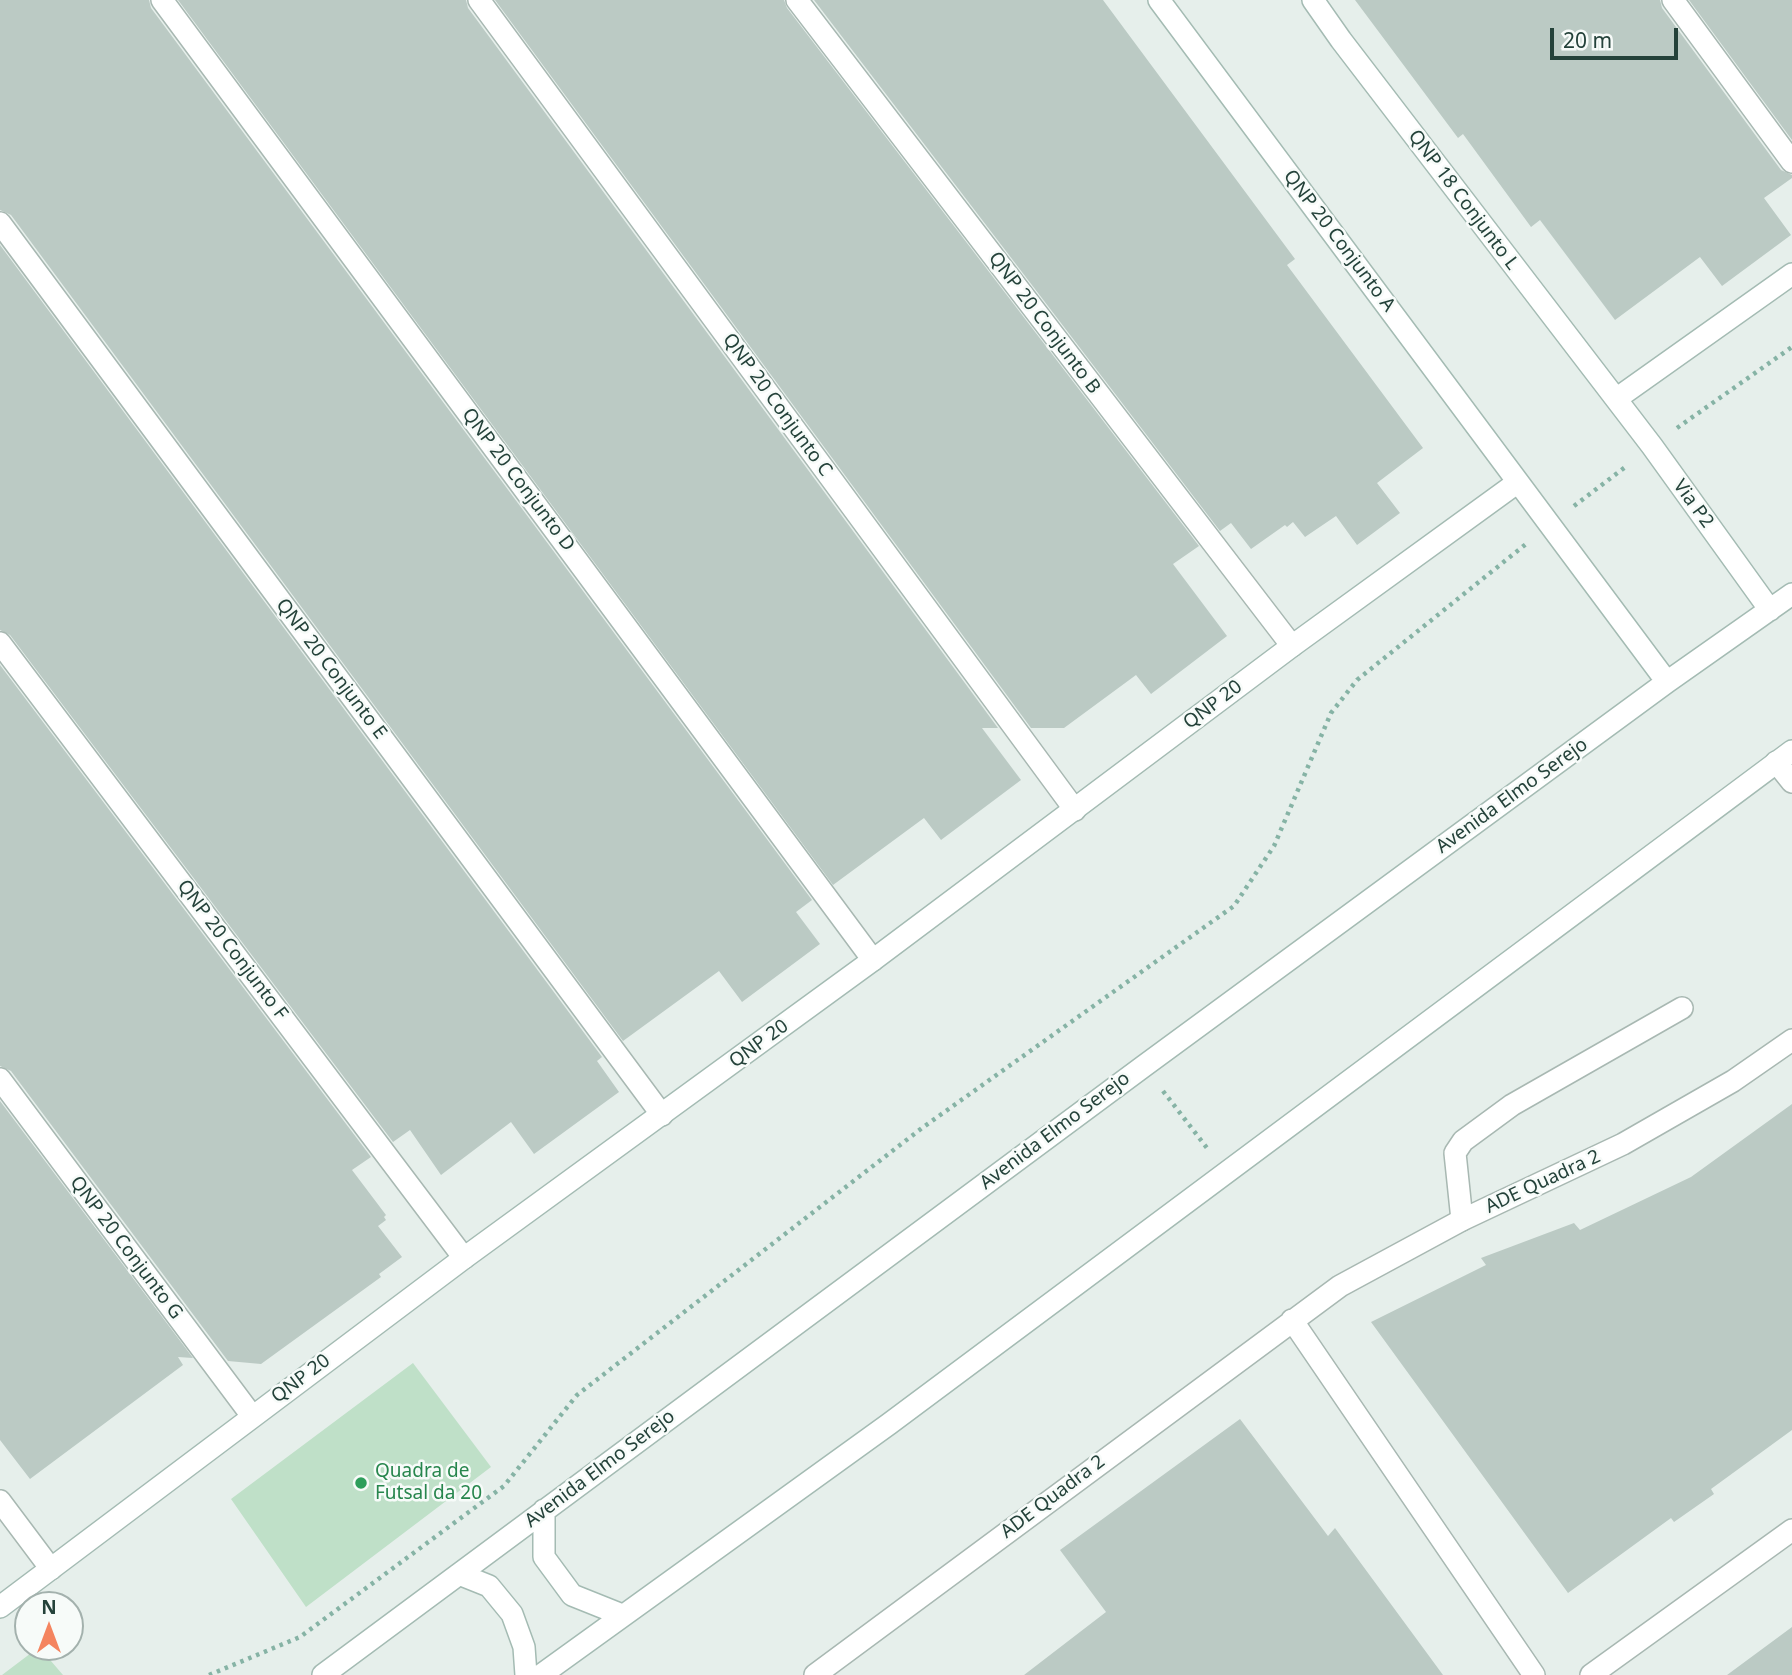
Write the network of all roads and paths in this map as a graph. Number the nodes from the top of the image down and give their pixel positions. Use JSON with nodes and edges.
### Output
{"nodes":[{"id":1,"x":162,"y":0,"type":"edge"},
{"id":2,"x":479,"y":0,"type":"edge"},
{"id":3,"x":797,"y":0,"type":"edge"},
{"id":4,"x":1159,"y":0,"type":"edge"},
{"id":5,"x":1313,"y":0,"type":"edge"},
{"id":6,"x":1673,"y":0,"type":"edge"},
{"id":7,"x":1792,"y":162,"type":"edge"},
{"id":8,"x":0,"y":223,"type":"edge"},
{"id":9,"x":1792,"y":274,"type":"edge"},
{"id":10,"x":1792,"y":347,"type":"edge"},
{"id":11,"x":1616,"y":400,"type":"junction"},
{"id":12,"x":1652,"y":446,"type":"junction"},
{"id":13,"x":1518,"y":482,"type":"junction"},
{"id":14,"x":1550,"y":524,"type":"junction"},
{"id":15,"x":1792,"y":594,"type":"edge"},
{"id":16,"x":1770,"y":610,"type":"junction"},
{"id":17,"x":0,"y":643,"type":"edge"},
{"id":18,"x":1292,"y":646,"type":"junction"},
{"id":19,"x":1667,"y":682,"type":"junction"},
{"id":20,"x":1784,"y":757,"type":"edge"},
{"id":21,"x":1792,"y":782,"type":"edge"},
{"id":22,"x":1075,"y":810,"type":"junction"},
{"id":23,"x":873,"y":960,"type":"junction"},
{"id":24,"x":1682,"y":1008,"type":"dead end"},
{"id":25,"x":1792,"y":1040,"type":"edge"},
{"id":26,"x":1144,"y":1066,"type":"junction"},
{"id":27,"x":0,"y":1079,"type":"edge"},
{"id":28,"x":662,"y":1115,"type":"junction"},
{"id":29,"x":1225,"y":1172,"type":"junction"},
{"id":30,"x":1462,"y":1220,"type":"junction"},
{"id":31,"x":464,"y":1258,"type":"junction"},
{"id":32,"x":1292,"y":1320,"type":"junction"},
{"id":33,"x":252,"y":1416,"type":"junction"},
{"id":34,"x":0,"y":1501,"type":"edge"},
{"id":35,"x":544,"y":1510,"type":"junction"},
{"id":36,"x":1792,"y":1530,"type":"edge"},
{"id":37,"x":51,"y":1569,"type":"junction"},
{"id":38,"x":459,"y":1574,"type":"junction"},
{"id":39,"x":0,"y":1607,"type":"edge"},
{"id":40,"x":621,"y":1615,"type":"junction"},
{"id":41,"x":209,"y":1675,"type":"edge"},
{"id":42,"x":323,"y":1675,"type":"edge"},
{"id":43,"x":526,"y":1675,"type":"edge"},
{"id":44,"x":541,"y":1675,"type":"edge"},
{"id":45,"x":815,"y":1675,"type":"edge"},
{"id":46,"x":1534,"y":1675,"type":"edge"},
{"id":47,"x":1591,"y":1675,"type":"edge"}],
"edges":[{"from":1,"to":23,"type":"street","name":"QNP 20 Conjunto D"},
{"from":2,"to":22,"type":"street","name":"QNP 20 Conjunto C"},
{"from":3,"to":18,"type":"street","name":"QNP 20 Conjunto B"},
{"from":4,"to":13,"type":"street","name":"QNP 20 Conjunto A"},
{"from":5,"to":11,"type":"street","name":"QNP 18 Conjunto L"},
{"from":6,"to":7,"type":"street"},
{"from":8,"to":28,"type":"street","name":"QNP 20 Conjunto E"},
{"from":9,"to":11,"type":"street"},
{"from":10,"to":12,"type":"path"},
{"from":11,"to":12,"type":"street","name":"Via P2"},
{"from":12,"to":14,"type":"path"},
{"from":12,"to":16,"type":"street","name":"Via P2"},
{"from":13,"to":14,"type":"street"},
{"from":13,"to":18,"type":"street","name":"QNP 20"},
{"from":14,"to":19,"type":"street"},
{"from":14,"to":41,"type":"path"},
{"from":15,"to":16,"type":"street","name":"Avenida Elmo Serejo"},
{"from":16,"to":19,"type":"street","name":"Avenida Elmo Serejo"},
{"from":17,"to":31,"type":"street","name":"QNP 20 Conjunto F"},
{"from":18,"to":22,"type":"street","name":"QNP 20"},
{"from":19,"to":26,"type":"street","name":"Avenida Elmo Serejo"},
{"from":20,"to":21,"type":"street"},
{"from":20,"to":29,"type":"street"},
{"from":22,"to":23,"type":"street","name":"QNP 20"},
{"from":23,"to":28,"type":"street","name":"QNP 20"},
{"from":24,"to":30,"type":"street"},
{"from":25,"to":30,"type":"street","name":"ADE Quadra 2"},
{"from":26,"to":29,"type":"path"},
{"from":26,"to":35,"type":"street","name":"Avenida Elmo Serejo"},
{"from":27,"to":33,"type":"street","name":"QNP 20 Conjunto G"},
{"from":28,"to":31,"type":"street","name":"QNP 20"},
{"from":29,"to":40,"type":"street"},
{"from":30,"to":32,"type":"street","name":"ADE Quadra 2"},
{"from":31,"to":33,"type":"street","name":"QNP 20"},
{"from":32,"to":45,"type":"street","name":"ADE Quadra 2"},
{"from":32,"to":46,"type":"street"},
{"from":33,"to":37,"type":"street","name":"QNP 20"},
{"from":34,"to":37,"type":"street"},
{"from":35,"to":38,"type":"street","name":"Avenida Elmo Serejo"},
{"from":35,"to":40,"type":"street"},
{"from":36,"to":47,"type":"street"},
{"from":37,"to":39,"type":"street","name":"QNP 20"},
{"from":38,"to":42,"type":"street","name":"Avenida Elmo Serejo"},
{"from":38,"to":43,"type":"street"},
{"from":40,"to":44,"type":"street"}]}
